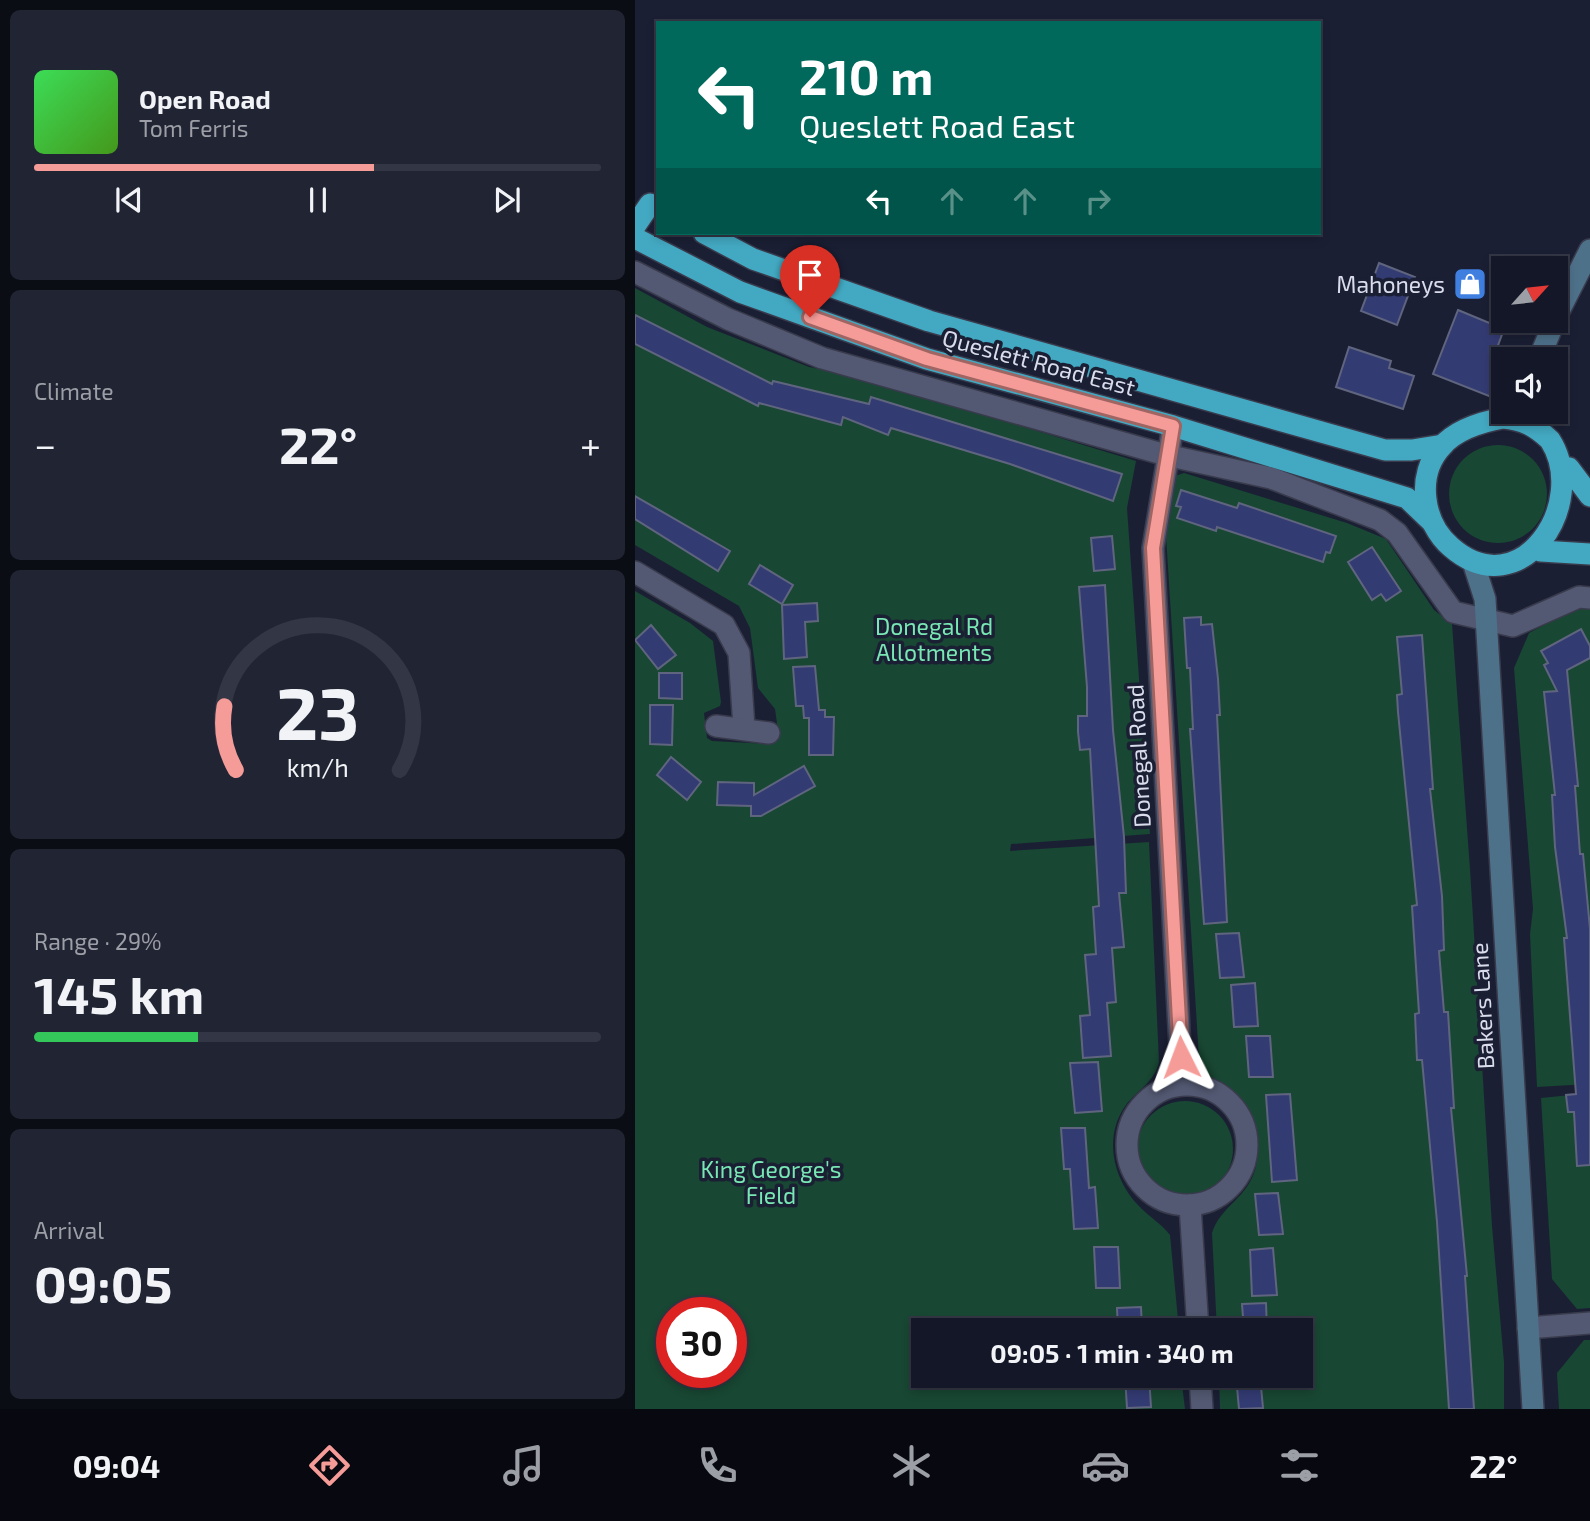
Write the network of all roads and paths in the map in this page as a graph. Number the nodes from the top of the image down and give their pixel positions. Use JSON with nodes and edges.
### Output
{"nodes":[{"id":1,"x":648,"y":202,"type":"edge"},
{"id":2,"x":635,"y":226,"type":"edge"},
{"id":3,"x":708,"y":235,"type":"edge"},
{"id":4,"x":635,"y":238,"type":"edge"},
{"id":5,"x":1590,"y":250,"type":"edge"},
{"id":6,"x":635,"y":272,"type":"edge"},
{"id":7,"x":1568,"y":294,"type":"edge"},
{"id":8,"x":1179,"y":390,"type":"junction"},
{"id":9,"x":1491,"y":419,"type":"edge"},
{"id":10,"x":1537,"y":424,"type":"edge"},
{"id":11,"x":1173,"y":426,"type":"junction"},
{"id":12,"x":1442,"y":445,"type":"junction"},
{"id":13,"x":1166,"y":455,"type":"junction"},
{"id":14,"x":1566,"y":464,"type":"junction"},
{"id":15,"x":1590,"y":496,"type":"edge"},
{"id":16,"x":1432,"y":522,"type":"junction"},
{"id":17,"x":1541,"y":551,"type":"junction"},
{"id":18,"x":1590,"y":554,"type":"edge"},
{"id":19,"x":1473,"y":562,"type":"junction"},
{"id":20,"x":1504,"y":566,"type":"junction"},
{"id":21,"x":635,"y":572,"type":"edge"},
{"id":22,"x":1590,"y":598,"type":"edge"},
{"id":23,"x":1485,"y":608,"type":"junction"},
{"id":24,"x":716,"y":726,"type":"dead end"},
{"id":25,"x":743,"y":728,"type":"junction"},
{"id":26,"x":769,"y":733,"type":"dead end"},
{"id":27,"x":1182,"y":1084,"type":"junction"},
{"id":28,"x":1190,"y":1205,"type":"junction"},
{"id":29,"x":1197,"y":1318,"type":"edge"},
{"id":30,"x":1590,"y":1324,"type":"edge"},
{"id":31,"x":1528,"y":1328,"type":"junction"},
{"id":32,"x":1201,"y":1388,"type":"edge"},
{"id":33,"x":1202,"y":1409,"type":"edge"},
{"id":34,"x":1533,"y":1409,"type":"edge"}],
"edges":[{"from":1,"to":2,"type":"highway"},
{"from":3,"to":8,"type":"highway","name":"Queslett Road East"},
{"from":4,"to":11,"type":"highway","name":"Queslett Road East"},
{"from":5,"to":7,"type":"street"},
{"from":6,"to":13,"type":"street"},
{"from":8,"to":11,"type":"highway"},
{"from":8,"to":12,"type":"highway","name":"Queslett Road East"},
{"from":9,"to":12,"type":"highway"},
{"from":10,"to":14,"type":"highway"},
{"from":11,"to":13,"type":"street","name":"Donegal Road"},
{"from":11,"to":16,"type":"highway","name":"Queslett Road East"},
{"from":12,"to":16,"type":"highway"},
{"from":13,"to":23,"type":"street"},
{"from":13,"to":27,"type":"street","name":"Donegal Road"},
{"from":14,"to":15,"type":"highway"},
{"from":14,"to":17,"type":"highway"},
{"from":16,"to":19,"type":"highway"},
{"from":17,"to":18,"type":"highway"},
{"from":17,"to":20,"type":"highway"},
{"from":19,"to":20,"type":"highway"},
{"from":19,"to":23,"type":"street","name":"Bakers Lane"},
{"from":20,"to":23,"type":"street"},
{"from":21,"to":25,"type":"street"},
{"from":22,"to":23,"type":"street"},
{"from":23,"to":31,"type":"street","name":"Bakers Lane"},
{"from":24,"to":25,"type":"street"},
{"from":25,"to":26,"type":"street"},
{"from":27,"to":28,"type":"street"},
{"from":27,"to":28,"type":"street"},
{"from":28,"to":29,"type":"street"},
{"from":30,"to":31,"type":"street"},
{"from":31,"to":34,"type":"street","name":"Bakers Lane"},
{"from":32,"to":33,"type":"street"}]}
